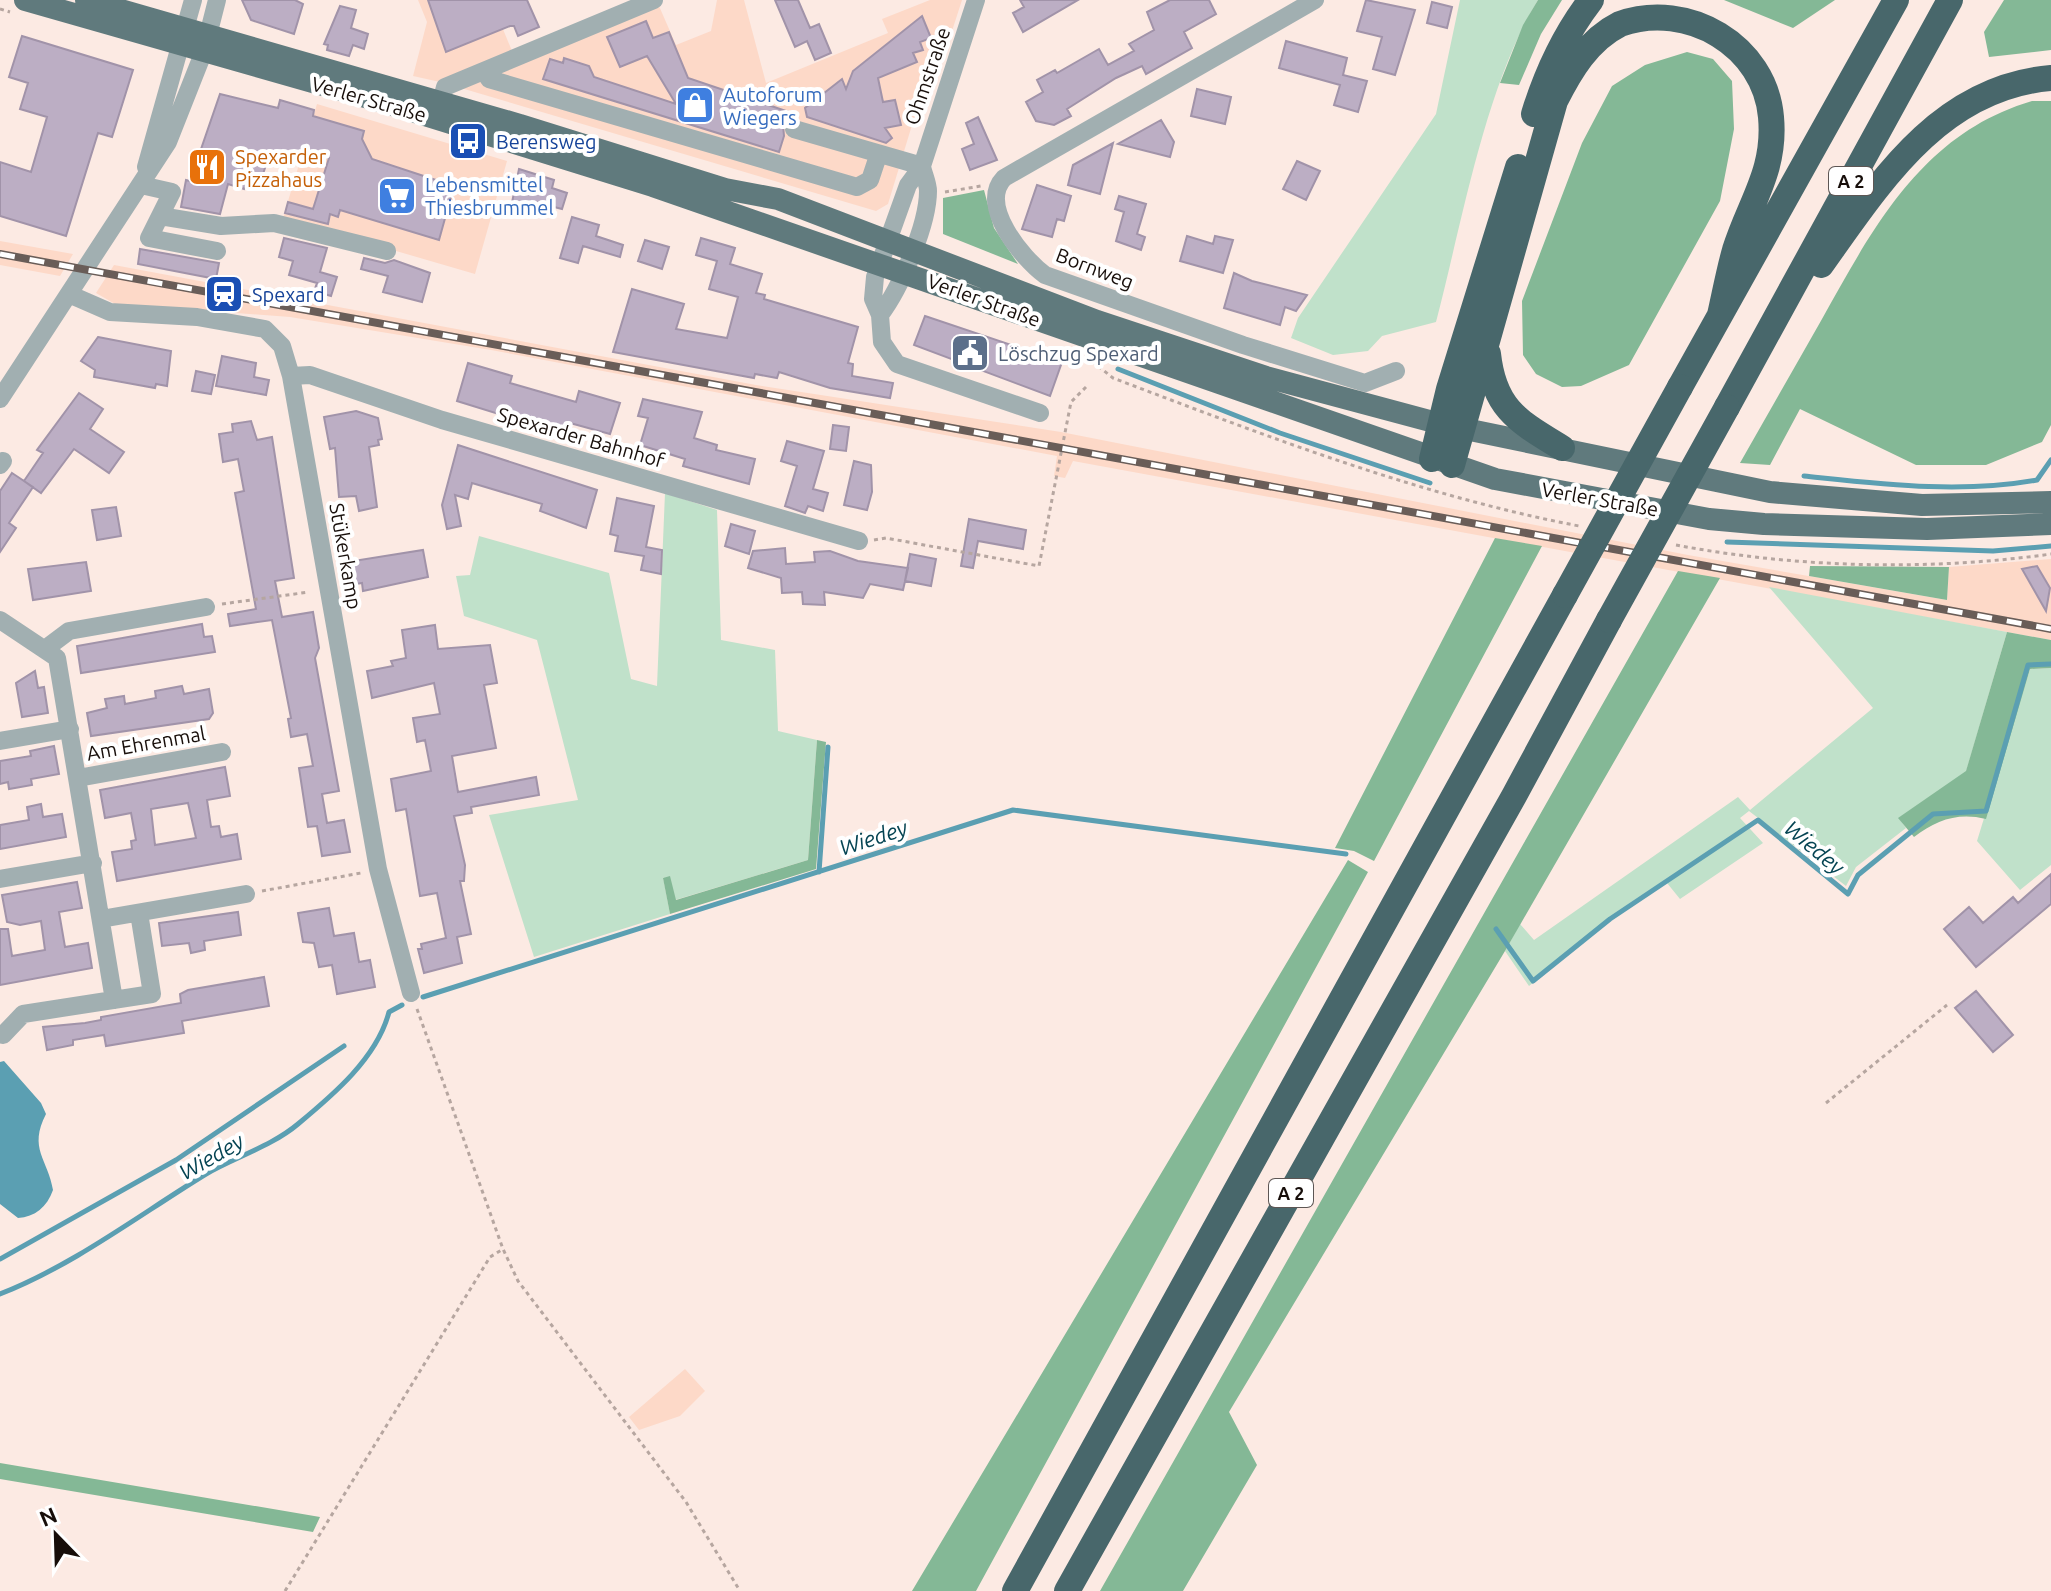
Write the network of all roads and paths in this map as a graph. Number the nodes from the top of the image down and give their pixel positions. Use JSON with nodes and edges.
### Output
{"nodes":[{"id":1,"x":25,"y":0,"type":"edge"},
{"id":2,"x":86,"y":0,"type":"edge"},
{"id":3,"x":193,"y":0,"type":"edge"},
{"id":4,"x":217,"y":0,"type":"edge"},
{"id":5,"x":654,"y":0,"type":"edge"},
{"id":6,"x":976,"y":0,"type":"edge"},
{"id":7,"x":1315,"y":0,"type":"edge"},
{"id":8,"x":1591,"y":0,"type":"edge"},
{"id":9,"x":1896,"y":0,"type":"edge"},
{"id":10,"x":1950,"y":0,"type":"edge"},
{"id":11,"x":182,"y":36,"type":"junction"},
{"id":12,"x":206,"y":43,"type":"junction"},
{"id":13,"x":485,"y":71,"type":"junction"},
{"id":14,"x":2051,"y":78,"type":"edge"},
{"id":15,"x":529,"y":91,"type":"junction"},
{"id":16,"x":438,"y":110,"type":"junction"},
{"id":17,"x":520,"y":125,"type":"junction"},
{"id":18,"x":794,"y":129,"type":"dead end"},
{"id":19,"x":878,"y":156,"type":"junction"},
{"id":20,"x":922,"y":166,"type":"junction"},
{"id":21,"x":141,"y":185,"type":"junction"},
{"id":22,"x":996,"y":188,"type":"junction"},
{"id":23,"x":939,"y":192,"type":"dead end"},
{"id":24,"x":160,"y":216,"type":"junction"},
{"id":25,"x":889,"y":241,"type":"junction"},
{"id":26,"x":217,"y":251,"type":"dead end"},
{"id":27,"x":387,"y":251,"type":"dead end"},
{"id":28,"x":909,"y":261,"type":"junction"},
{"id":29,"x":880,"y":262,"type":"junction"},
{"id":30,"x":71,"y":295,"type":"junction"},
{"id":31,"x":880,"y":315,"type":"junction"},
{"id":32,"x":1720,"y":315,"type":"junction"},
{"id":33,"x":1487,"y":347,"type":"junction"},
{"id":34,"x":1752,"y":362,"type":"junction"},
{"id":35,"x":1396,"y":371,"type":"dead end"},
{"id":36,"x":291,"y":376,"type":"junction"},
{"id":37,"x":1087,"y":386,"type":"dead end"},
{"id":38,"x":0,"y":399,"type":"edge"},
{"id":39,"x":1040,"y":413,"type":"dead end"},
{"id":40,"x":1452,"y":427,"type":"junction"},
{"id":41,"x":1562,"y":448,"type":"junction"},
{"id":42,"x":1442,"y":462,"type":"junction"},
{"id":43,"x":2051,"y":502,"type":"edge"},
{"id":44,"x":2051,"y":524,"type":"edge"},
{"id":45,"x":859,"y":541,"type":"joint"},
{"id":46,"x":330,"y":588,"type":"junction"},
{"id":47,"x":206,"y":607,"type":"joint"},
{"id":48,"x":0,"y":620,"type":"edge"},
{"id":49,"x":45,"y":649,"type":"junction"},
{"id":50,"x":70,"y":729,"type":"junction"},
{"id":51,"x":0,"y":741,"type":"edge"},
{"id":52,"x":222,"y":752,"type":"dead end"},
{"id":53,"x":78,"y":778,"type":"junction"},
{"id":54,"x":93,"y":863,"type":"junction"},
{"id":55,"x":378,"y":869,"type":"junction"},
{"id":56,"x":0,"y":879,"type":"edge"},
{"id":57,"x":246,"y":894,"type":"joint"},
{"id":58,"x":139,"y":913,"type":"junction"},
{"id":59,"x":101,"y":919,"type":"junction"},
{"id":60,"x":411,"y":993,"type":"joint"},
{"id":61,"x":114,"y":1000,"type":"junction"},
{"id":62,"x":1947,"y":1005,"type":"dead end"},
{"id":63,"x":3,"y":1035,"type":"dead end"},
{"id":64,"x":1826,"y":1103,"type":"dead end"},
{"id":65,"x":503,"y":1249,"type":"junction"},
{"id":66,"x":285,"y":1591,"type":"edge"},
{"id":67,"x":740,"y":1591,"type":"edge"},
{"id":68,"x":1015,"y":1591,"type":"edge"},
{"id":69,"x":1067,"y":1591,"type":"edge"}],
"edges":[{"from":1,"to":11,"type":"main road","name":"Verler Straße"},
{"from":2,"to":11,"type":"main road","name":"Verler Straße"},
{"from":3,"to":11,"type":"street"},
{"from":4,"to":12,"type":"street"},
{"from":5,"to":13,"type":"street"},
{"from":6,"to":20,"type":"street","name":"Ohmstraße"},
{"from":7,"to":22,"type":"street"},
{"from":8,"to":40,"type":"highway"},
{"from":9,"to":32,"type":"highway","number":"A 2"},
{"from":10,"to":34,"type":"highway","number":"A 2"},
{"from":11,"to":12,"type":"main road","name":"Verler Straße"},
{"from":11,"to":21,"type":"street"},
{"from":12,"to":16,"type":"main road","name":"Verler Straße"},
{"from":12,"to":21,"type":"street"},
{"from":13,"to":15,"type":"street"},
{"from":13,"to":16,"type":"street"},
{"from":14,"to":34,"type":"highway"},
{"from":15,"to":17,"type":"street"},
{"from":15,"to":19,"type":"street"},
{"from":16,"to":17,"type":"main road","name":"Verler Straße"},
{"from":16,"to":29,"type":"main road","name":"Verler Straße"},
{"from":17,"to":25,"type":"main road","name":"Verler Straße"},
{"from":18,"to":19,"type":"street"},
{"from":19,"to":20,"type":"street"},
{"from":20,"to":25,"type":"street","name":"Ohmstraße"},
{"from":20,"to":28,"type":"street","name":"Ohmstraße"},
{"from":21,"to":24,"type":"street"},
{"from":21,"to":30,"type":"street"},
{"from":22,"to":23,"type":"path"},
{"from":22,"to":35,"type":"street","name":"Bornweg"},
{"from":24,"to":26,"type":"street"},
{"from":24,"to":27,"type":"street"},
{"from":25,"to":28,"type":"main road","name":"Verler Straße"},
{"from":25,"to":29,"type":"street","name":"Ohmstraße"},
{"from":28,"to":29,"type":"main road","name":"Verler Straße"},
{"from":28,"to":31,"type":"street","name":"Ohmstraße"},
{"from":28,"to":40,"type":"main road","name":"Verler Straße"},
{"from":28,"to":42,"type":"main road","name":"Verler Straße"},
{"from":29,"to":31,"type":"street","name":"Ohmstraße"},
{"from":30,"to":36,"type":"street","name":"Stükerkamp"},
{"from":30,"to":38,"type":"street"},
{"from":31,"to":39,"type":"street","name":"Ohmstraße"},
{"from":32,"to":33,"type":"highway"},
{"from":32,"to":68,"type":"highway","number":"A 2","bridge":true},
{"from":33,"to":40,"type":"highway"},
{"from":33,"to":41,"type":"highway"},
{"from":34,"to":69,"type":"highway","number":"A 2","bridge":true},
{"from":36,"to":45,"type":"street","name":"Spexarder Bahnhof"},
{"from":36,"to":46,"type":"street","name":"Stükerkamp"},
{"from":37,"to":45,"type":"path"},
{"from":40,"to":41,"type":"main road","name":"Verler Straße"},
{"from":40,"to":42,"type":"highway"},
{"from":41,"to":43,"type":"main road","name":"Verler Straße"},
{"from":42,"to":44,"type":"main road","name":"Verler Straße"},
{"from":46,"to":47,"type":"path"},
{"from":46,"to":55,"type":"street","name":"Stükerkamp"},
{"from":47,"to":49,"type":"street"},
{"from":48,"to":49,"type":"street"},
{"from":49,"to":50,"type":"street","name":"Am Ehrenmal"},
{"from":50,"to":51,"type":"street","name":"Am Ehrenmal"},
{"from":50,"to":53,"type":"street","name":"Am Ehrenmal"},
{"from":52,"to":53,"type":"street","name":"Am Ehrenmal"},
{"from":53,"to":54,"type":"street","name":"Am Ehrenmal"},
{"from":54,"to":56,"type":"street"},
{"from":54,"to":59,"type":"street","name":"Am Ehrenmal"},
{"from":55,"to":57,"type":"path"},
{"from":55,"to":60,"type":"street","name":"Stükerkamp"},
{"from":57,"to":58,"type":"street"},
{"from":58,"to":59,"type":"street"},
{"from":58,"to":61,"type":"street"},
{"from":59,"to":61,"type":"street","name":"Am Ehrenmal"},
{"from":60,"to":65,"type":"path"},
{"from":61,"to":63,"type":"street"},
{"from":62,"to":64,"type":"path"},
{"from":65,"to":66,"type":"path"},
{"from":65,"to":67,"type":"path"}]}
